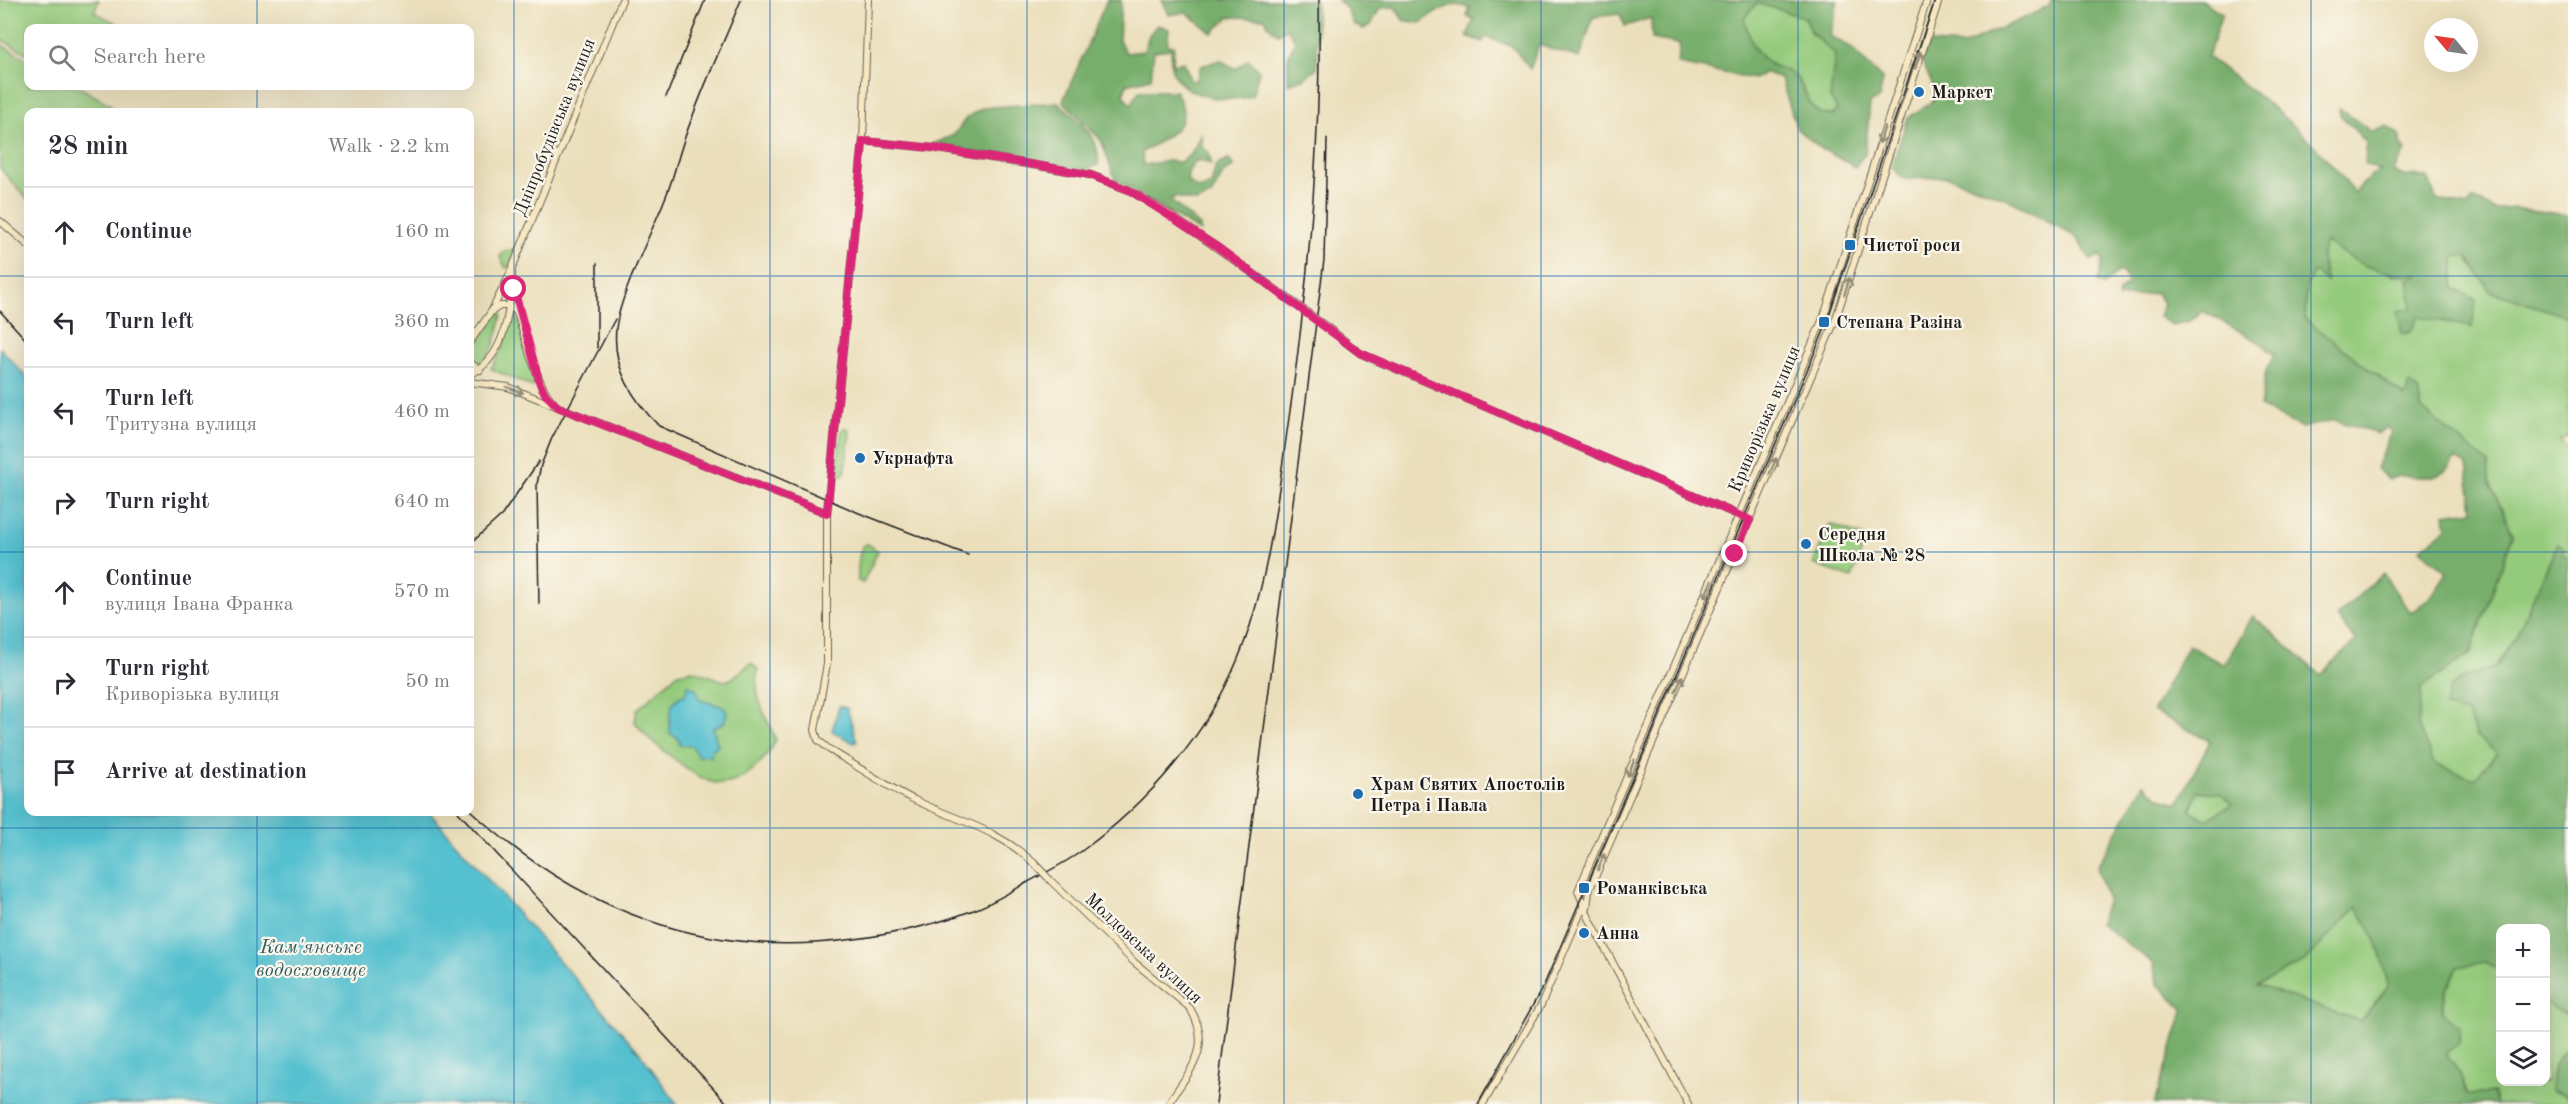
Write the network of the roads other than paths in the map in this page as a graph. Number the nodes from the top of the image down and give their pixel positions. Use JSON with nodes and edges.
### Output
{"nodes":[{"id":1,"x":622,"y":0,"type":"edge"},
{"id":2,"x":868,"y":0,"type":"edge"},
{"id":3,"x":1927,"y":0,"type":"edge"},
{"id":4,"x":1939,"y":0,"type":"edge"},
{"id":5,"x":863,"y":141,"type":"junction"},
{"id":6,"x":0,"y":221,"type":"edge"},
{"id":7,"x":24,"y":242,"type":"edge"},
{"id":8,"x":513,"y":266,"type":"junction"},
{"id":9,"x":512,"y":277,"type":"junction"},
{"id":10,"x":509,"y":306,"type":"junction"},
{"id":11,"x":490,"y":312,"type":"junction"},
{"id":12,"x":520,"y":316,"type":"junction"},
{"id":13,"x":474,"y":336,"type":"edge"},
{"id":14,"x":474,"y":366,"type":"edge"},
{"id":15,"x":480,"y":370,"type":"junction"},
{"id":16,"x":474,"y":373,"type":"edge"},
{"id":17,"x":474,"y":383,"type":"edge"},
{"id":18,"x":558,"y":407,"type":"junction"},
{"id":19,"x":827,"y":513,"type":"junction"},
{"id":20,"x":1739,"y":516,"type":"junction"},
{"id":21,"x":1750,"y":520,"type":"junction"},
{"id":22,"x":1587,"y":899,"type":"junction"},
{"id":23,"x":1584,"y":907,"type":"junction"},
{"id":24,"x":1589,"y":918,"type":"junction"},
{"id":25,"x":1168,"y":1104,"type":"edge"},
{"id":26,"x":1483,"y":1104,"type":"edge"},
{"id":27,"x":1688,"y":1104,"type":"edge"}],
"edges":[{"from":1,"to":8,"type":"main road","name":"Дніпробудівська вулиця"},
{"from":2,"to":5,"type":"main road"},
{"from":3,"to":20,"type":"main road","name":"Криворізька вулиця","one_way":true},
{"from":21,"to":4,"type":"main road","name":"Криворізька вулиця","one_way":true},
{"from":5,"to":19,"type":"main road"},
{"from":5,"to":20,"type":"main road","bridge":true},
{"from":6,"to":7,"type":"main road"},
{"from":8,"to":9,"type":"main road"},
{"from":8,"to":11,"type":"main road"},
{"from":9,"to":10,"type":"main road"},
{"from":9,"to":12,"type":"main road"},
{"from":10,"to":11,"type":"main road"},
{"from":10,"to":12,"type":"main road"},
{"from":10,"to":15,"type":"main road"},
{"from":11,"to":13,"type":"main road"},
{"from":12,"to":18,"type":"main road"},
{"from":14,"to":15,"type":"main road"},
{"from":15,"to":16,"type":"main road"},
{"from":17,"to":18,"type":"main road","one_way":true},
{"from":18,"to":19,"type":"main road"},
{"from":19,"to":25,"type":"main road","name":"Молдовська вулиця","bridge":true},
{"from":20,"to":21,"type":"main road"},
{"from":20,"to":23,"type":"main road","name":"Криворізька вулиця","one_way":true},
{"from":22,"to":21,"type":"main road","name":"Криворізька вулиця","one_way":true},
{"from":22,"to":23,"type":"main road","name":"Криворізька вулиця"},
{"from":22,"to":24,"type":"main road","name":"Криворізька вулиця"},
{"from":23,"to":24,"type":"main road","name":"Криворізька вулиця"},
{"from":23,"to":26,"type":"main road","name":"Криворізька вулиця"},
{"from":24,"to":27,"type":"main road"}]}
